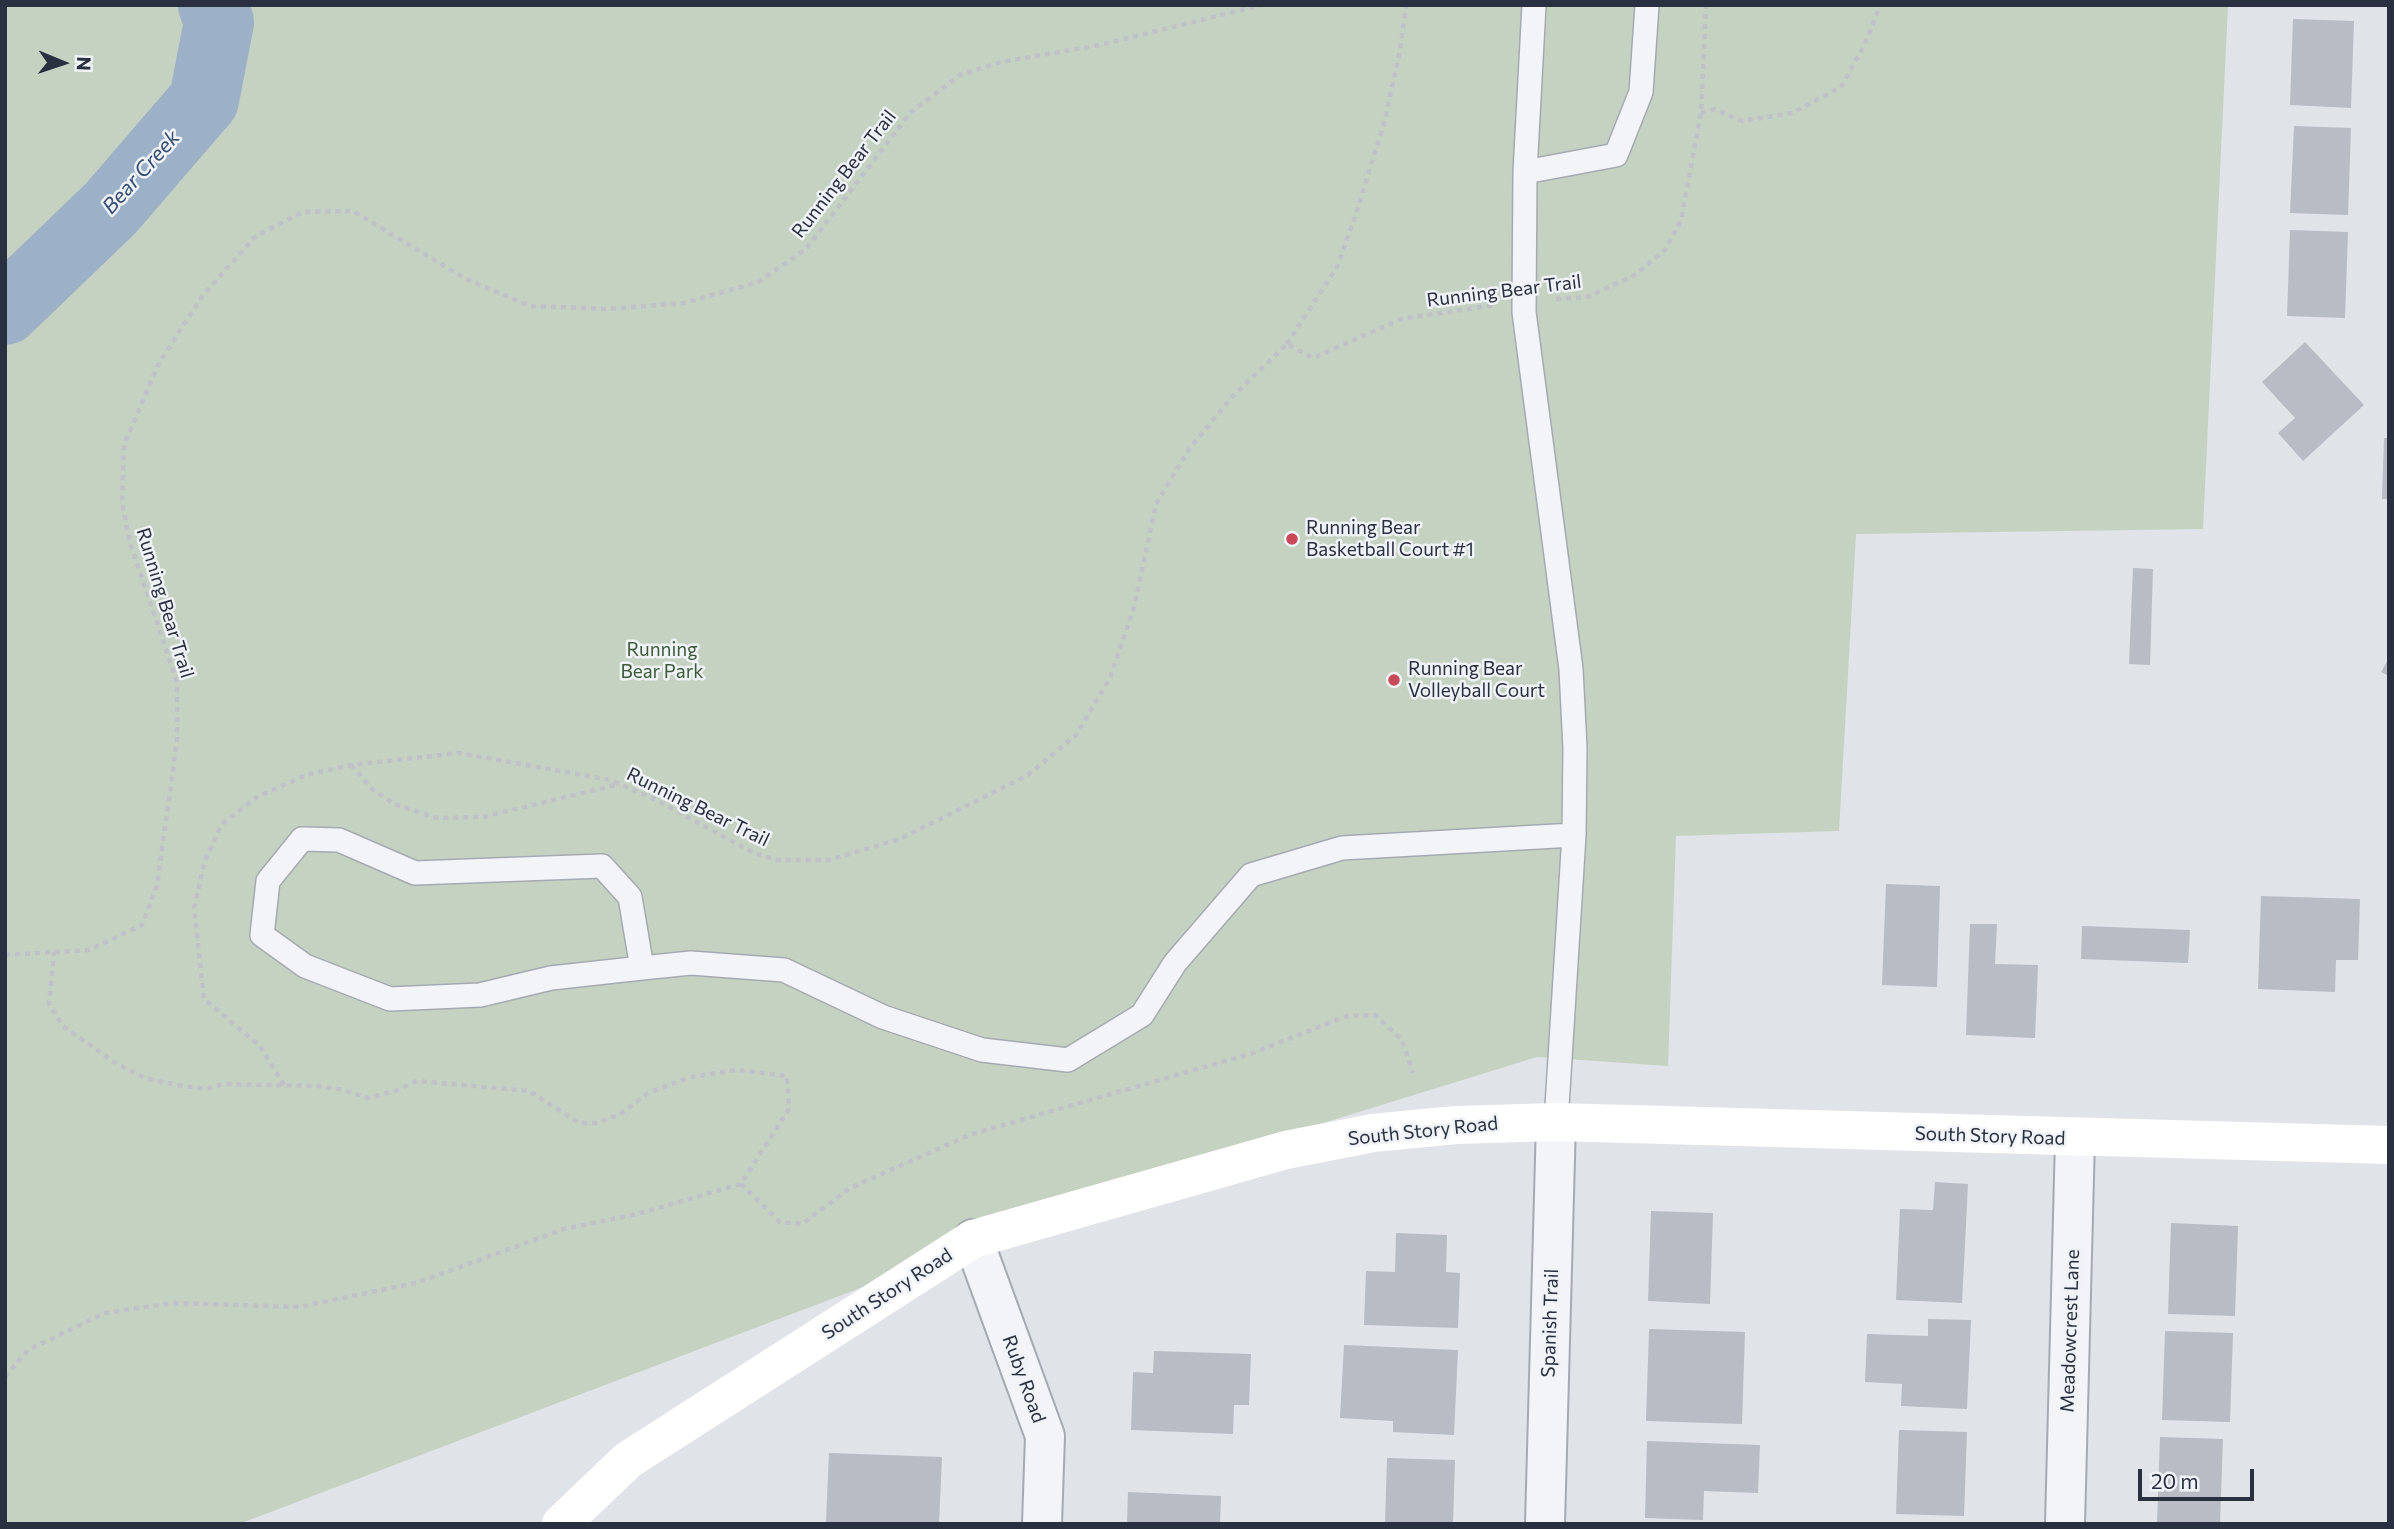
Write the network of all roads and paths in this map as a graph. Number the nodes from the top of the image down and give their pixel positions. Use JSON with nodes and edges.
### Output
{"nodes":[{"id":1,"x":1262,"y":5,"type":"edge"},
{"id":2,"x":1406,"y":5,"type":"edge"},
{"id":3,"x":1534,"y":5,"type":"edge"},
{"id":4,"x":1647,"y":5,"type":"edge"},
{"id":5,"x":1706,"y":5,"type":"edge"},
{"id":6,"x":1880,"y":5,"type":"edge"},
{"id":7,"x":1701,"y":113,"type":"junction"},
{"id":8,"x":1525,"y":172,"type":"junction"},
{"id":9,"x":1524,"y":302,"type":"junction"},
{"id":10,"x":1287,"y":344,"type":"junction"},
{"id":11,"x":351,"y":765,"type":"junction"},
{"id":12,"x":621,"y":784,"type":"junction"},
{"id":13,"x":1574,"y":835,"type":"junction"},
{"id":14,"x":54,"y":952,"type":"junction"},
{"id":15,"x":5,"y":955,"type":"edge"},
{"id":16,"x":642,"y":968,"type":"junction"},
{"id":17,"x":1413,"y":1073,"type":"dead end"},
{"id":18,"x":285,"y":1085,"type":"junction"},
{"id":19,"x":1556,"y":1122,"type":"junction"},
{"id":20,"x":2076,"y":1139,"type":"junction"},
{"id":21,"x":2389,"y":1145,"type":"edge"},
{"id":22,"x":741,"y":1184,"type":"junction"},
{"id":23,"x":973,"y":1239,"type":"junction"},
{"id":24,"x":5,"y":1377,"type":"edge"},
{"id":25,"x":561,"y":1524,"type":"edge"},
{"id":26,"x":1042,"y":1524,"type":"edge"},
{"id":27,"x":1545,"y":1524,"type":"edge"},
{"id":28,"x":2065,"y":1524,"type":"edge"}],
"edges":[{"from":1,"to":14,"type":"path","name":"Running Bear Trail"},
{"from":2,"to":10,"type":"path","name":"Running Bear Trail"},
{"from":3,"to":8,"type":"lane"},
{"from":4,"to":8,"type":"lane"},
{"from":5,"to":7,"type":"path","name":"Running Bear Trail"},
{"from":6,"to":7,"type":"path"},
{"from":7,"to":9,"type":"path","name":"Running Bear Trail"},
{"from":8,"to":9,"type":"lane"},
{"from":9,"to":10,"type":"path","name":"Running Bear Trail"},
{"from":9,"to":13,"type":"lane"},
{"from":10,"to":12,"type":"path","name":"Running Bear Trail"},
{"from":11,"to":12,"type":"path","name":"Running Bear Trail"},
{"from":11,"to":12,"type":"path"},
{"from":11,"to":18,"type":"path","name":"Running Bear Trail"},
{"from":13,"to":16,"type":"lane"},
{"from":13,"to":19,"type":"lane"},
{"from":14,"to":15,"type":"path","name":"Running Bear Trail"},
{"from":14,"to":18,"type":"path"},
{"from":16,"to":16,"type":"lane"},
{"from":17,"to":22,"type":"path"},
{"from":18,"to":22,"type":"path"},
{"from":19,"to":20,"type":"main road","name":"South Story Road"},
{"from":19,"to":23,"type":"main road","name":"South Story Road"},
{"from":19,"to":27,"type":"street","name":"Spanish Trail"},
{"from":20,"to":21,"type":"main road","name":"South Story Road"},
{"from":20,"to":28,"type":"street","name":"Meadowcrest Lane"},
{"from":22,"to":24,"type":"path"},
{"from":23,"to":25,"type":"main road","name":"South Story Road"},
{"from":23,"to":26,"type":"street","name":"Ruby Road"}]}
